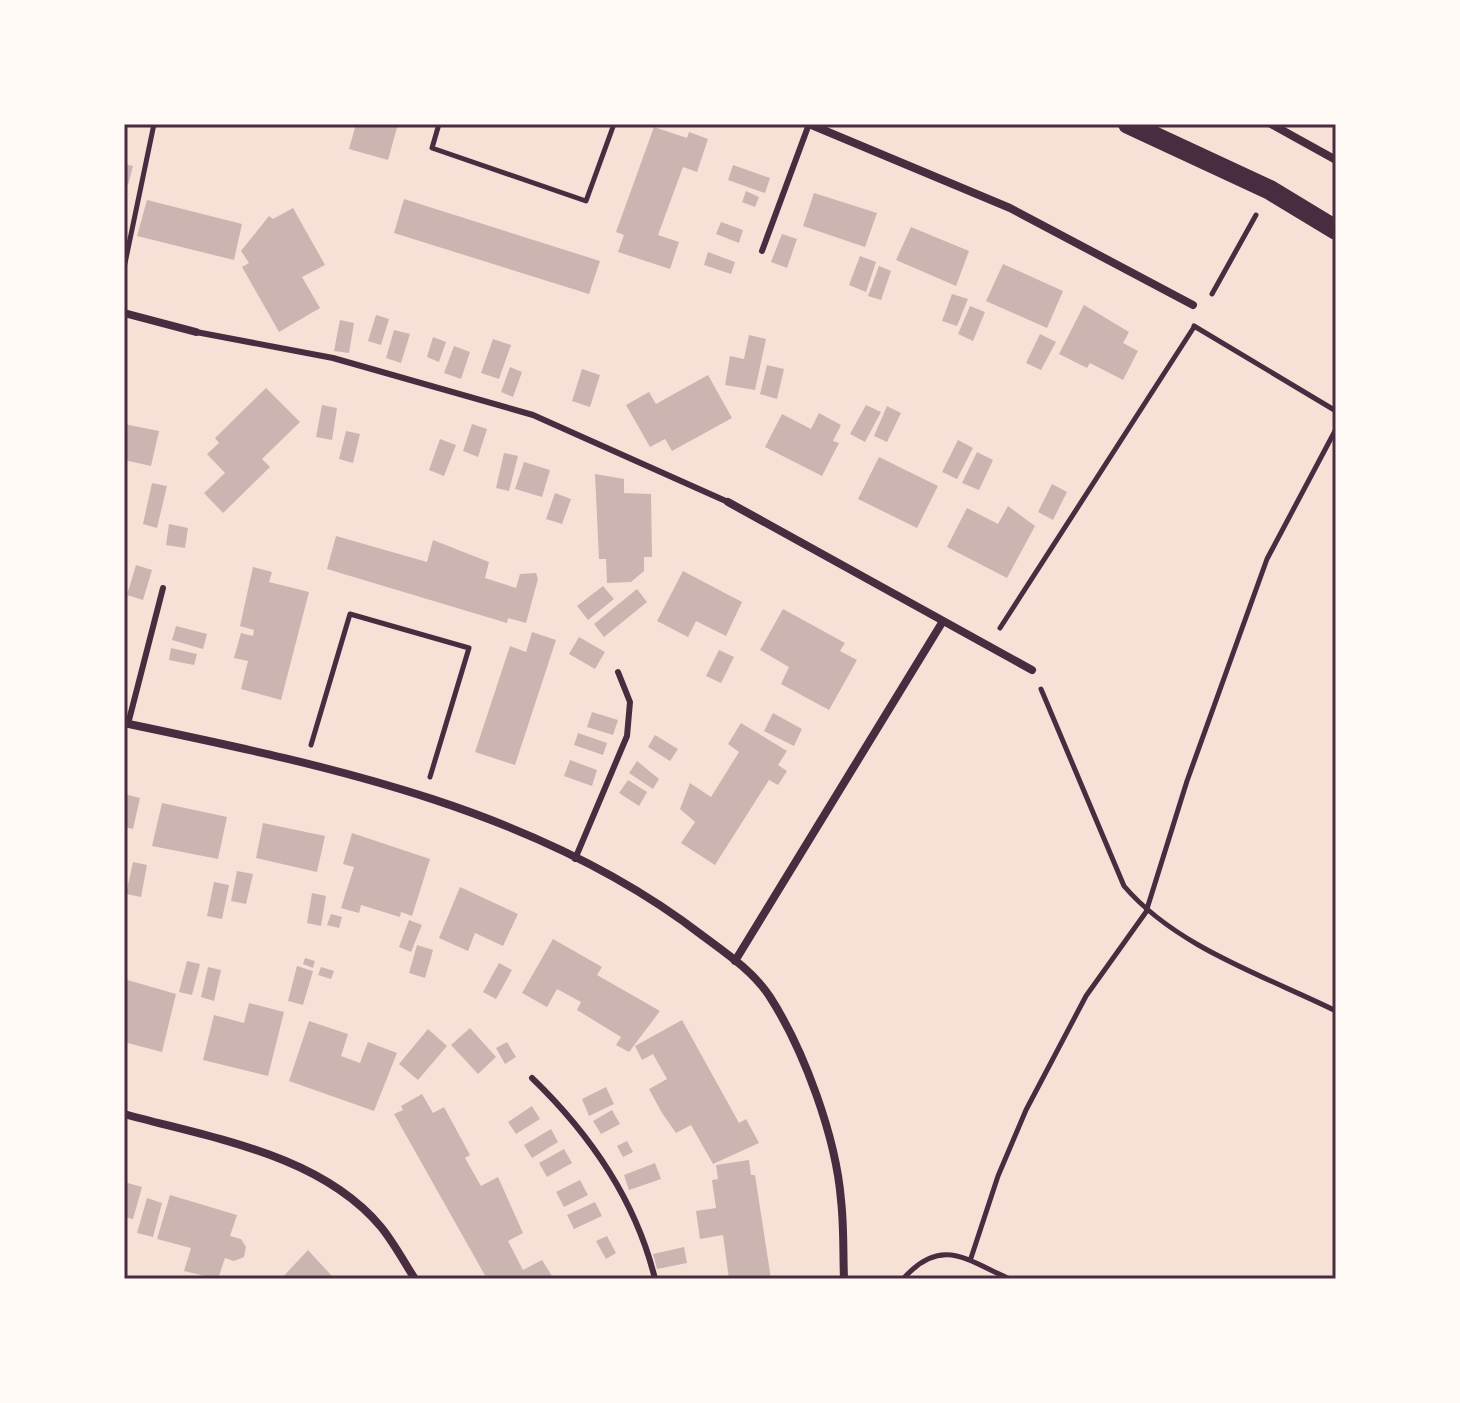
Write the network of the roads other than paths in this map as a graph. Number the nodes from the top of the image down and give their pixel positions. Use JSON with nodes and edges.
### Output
{"nodes":[{"id":1,"x":809,"y":124,"type":"edge"},
{"id":2,"x":1128,"y":124,"type":"edge"},
{"id":3,"x":1271,"y":124,"type":"edge"},
{"id":4,"x":1336,"y":160,"type":"edge"},
{"id":5,"x":1336,"y":230,"type":"edge"},
{"id":6,"x":762,"y":251,"type":"dead end"},
{"id":7,"x":1193,"y":305,"type":"dead end"},
{"id":8,"x":124,"y":313,"type":"edge"},
{"id":9,"x":196,"y":332,"type":"joint"},
{"id":10,"x":728,"y":502,"type":"joint"},
{"id":11,"x":163,"y":588,"type":"dead end"},
{"id":12,"x":943,"y":621,"type":"junction"},
{"id":13,"x":1032,"y":670,"type":"road end"},
{"id":14,"x":618,"y":672,"type":"dead end"},
{"id":15,"x":126,"y":723,"type":"edge"},
{"id":16,"x":575,"y":859,"type":"junction"},
{"id":17,"x":735,"y":961,"type":"junction"},
{"id":18,"x":532,"y":1078,"type":"dead end"},
{"id":19,"x":124,"y":1114,"type":"edge"},
{"id":20,"x":415,"y":1279,"type":"edge"},
{"id":21,"x":655,"y":1279,"type":"edge"},
{"id":22,"x":844,"y":1279,"type":"edge"}],
"edges":[{"from":1,"to":6,"type":"lane"},
{"from":1,"to":7,"type":"street"},
{"from":2,"to":5,"type":"main road"},
{"from":3,"to":4,"type":"street"},
{"from":8,"to":9,"type":"street"},
{"from":9,"to":10,"type":"lane"},
{"from":10,"to":12,"type":"street"},
{"from":11,"to":15,"type":"lane"},
{"from":12,"to":13,"type":"street"},
{"from":12,"to":17,"type":"street"},
{"from":14,"to":16,"type":"lane"},
{"from":15,"to":16,"type":"street"},
{"from":16,"to":17,"type":"street"},
{"from":17,"to":22,"type":"street"},
{"from":18,"to":21,"type":"lane"},
{"from":19,"to":20,"type":"street"}]}
